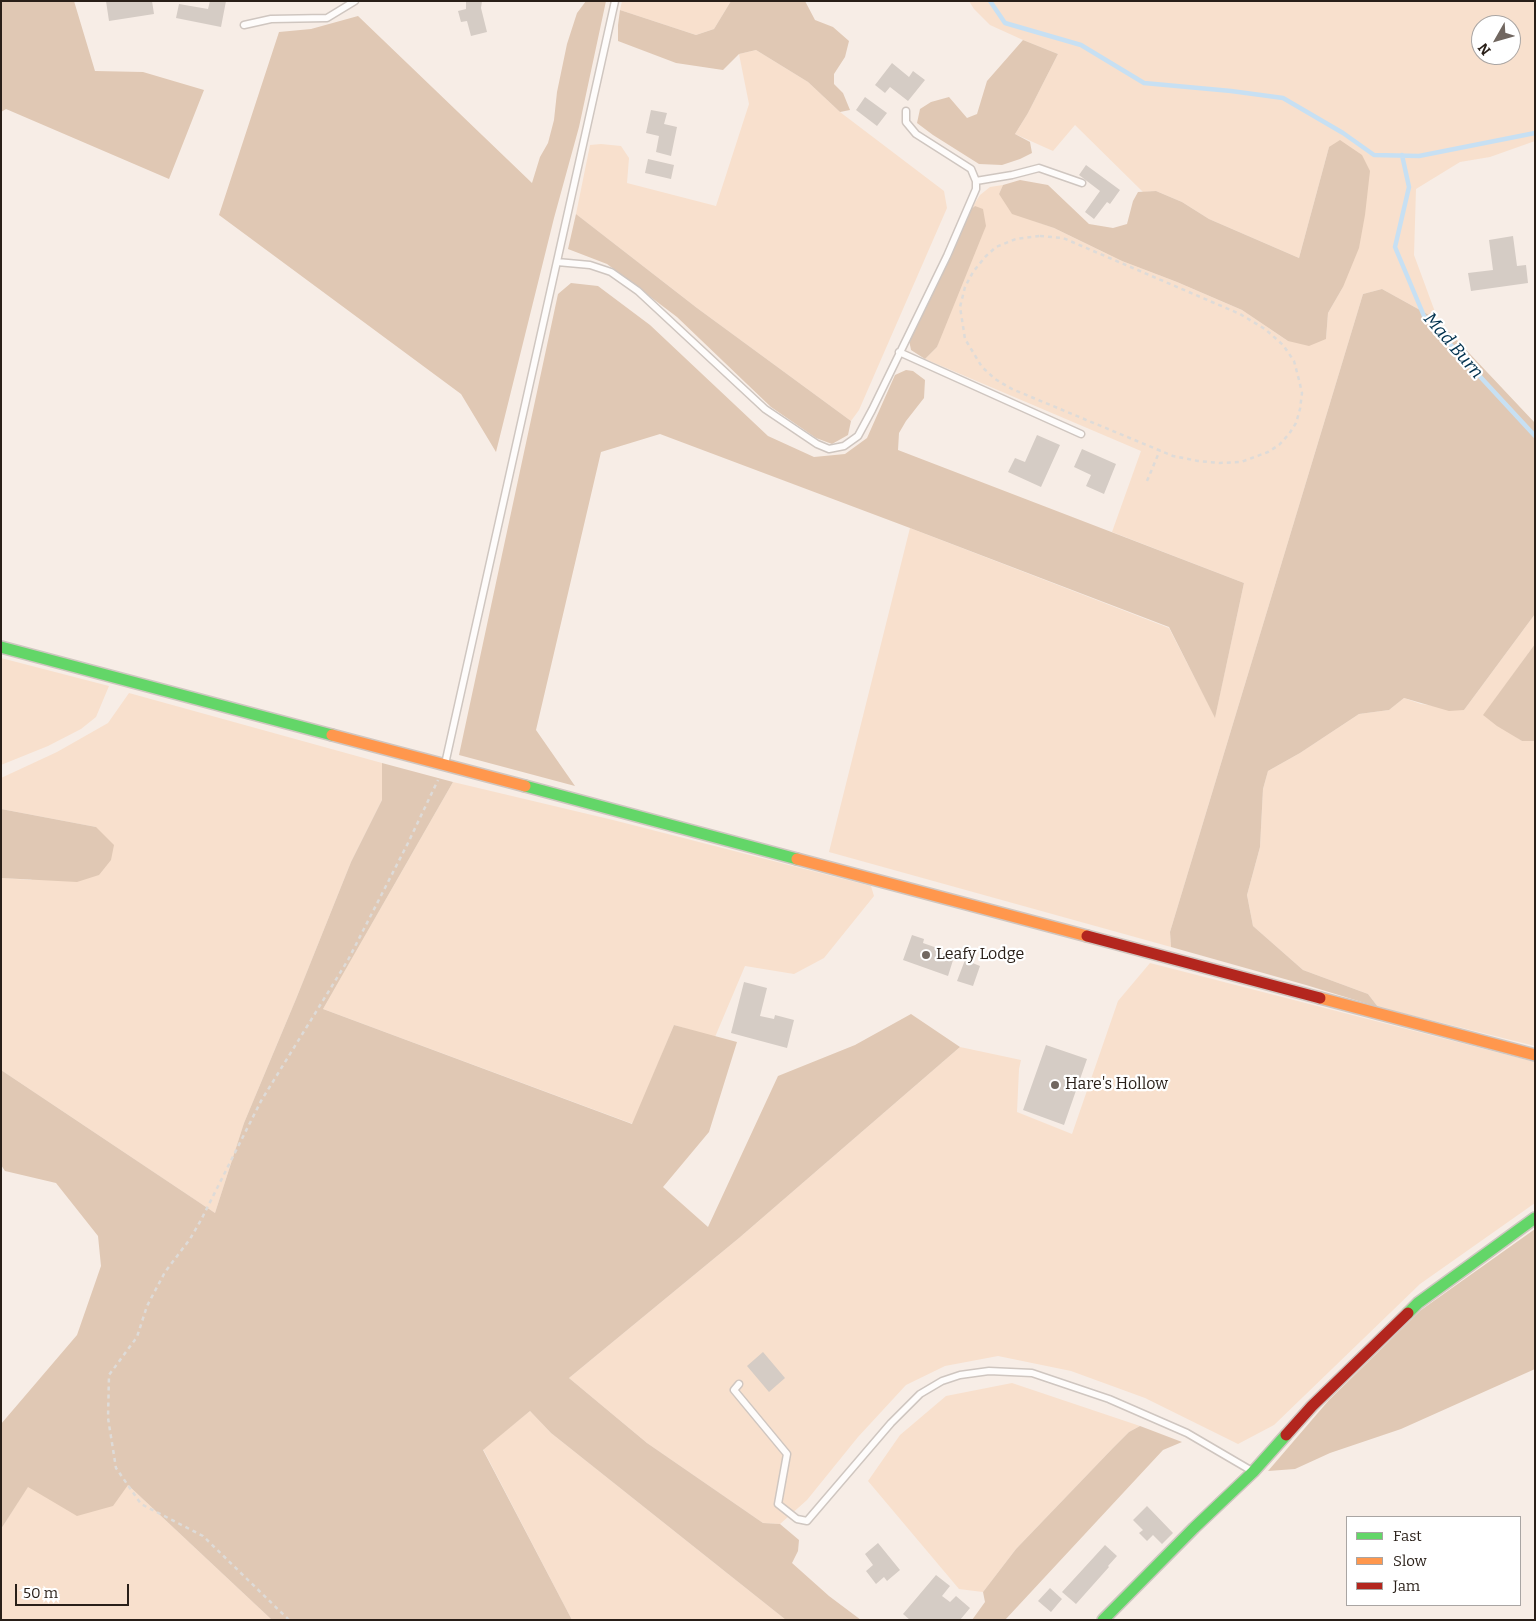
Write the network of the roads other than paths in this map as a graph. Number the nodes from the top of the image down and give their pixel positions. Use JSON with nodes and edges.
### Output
{"nodes":[{"id":1,"x":354,"y":1,"type":"edge"},
{"id":2,"x":616,"y":1,"type":"edge"},
{"id":3,"x":244,"y":25,"type":"dead end"},
{"id":4,"x":906,"y":110,"type":"dead end"},
{"id":5,"x":976,"y":180,"type":"junction"},
{"id":6,"x":1082,"y":183,"type":"dead end"},
{"id":7,"x":557,"y":262,"type":"junction"},
{"id":8,"x":900,"y":352,"type":"junction"},
{"id":9,"x":1081,"y":434,"type":"dead end"},
{"id":10,"x":1,"y":646,"type":"edge"},
{"id":11,"x":445,"y":765,"type":"junction"},
{"id":12,"x":1535,"y":1055,"type":"edge"},
{"id":13,"x":1535,"y":1218,"type":"edge"},
{"id":14,"x":739,"y":1384,"type":"dead end"},
{"id":15,"x":1253,"y":1472,"type":"junction"},
{"id":16,"x":1103,"y":1620,"type":"edge"}],
"edges":[{"from":1,"to":3,"type":"lane"},
{"from":2,"to":7,"type":"lane"},
{"from":4,"to":5,"type":"lane"},
{"from":5,"to":6,"type":"lane"},
{"from":5,"to":8,"type":"lane"},
{"from":7,"to":8,"type":"lane"},
{"from":7,"to":11,"type":"lane"},
{"from":8,"to":9,"type":"lane"},
{"from":10,"to":11,"type":"street"},
{"from":11,"to":12,"type":"street"},
{"from":13,"to":15,"type":"street"},
{"from":14,"to":15,"type":"lane"},
{"from":15,"to":16,"type":"street"}]}
